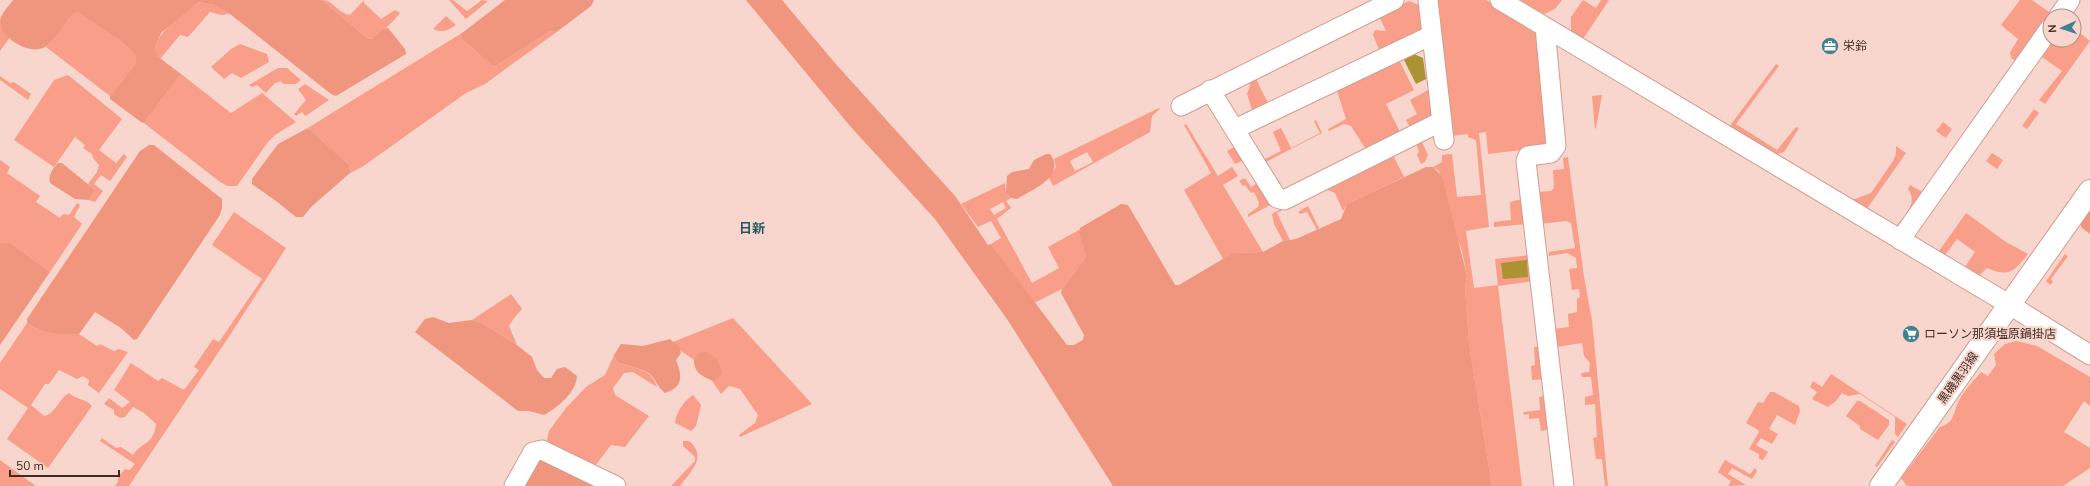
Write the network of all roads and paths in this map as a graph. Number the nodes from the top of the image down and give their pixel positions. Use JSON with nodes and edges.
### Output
{"nodes":[{"id":1,"x":1394,"y":0,"type":"edge"},
{"id":2,"x":1428,"y":0,"type":"edge"},
{"id":3,"x":1500,"y":0,"type":"edge"},
{"id":4,"x":1545,"y":27,"type":"junction"},
{"id":5,"x":1432,"y":35,"type":"junction"},
{"id":6,"x":2042,"y":39,"type":"edge"},
{"id":7,"x":1210,"y":90,"type":"junction"},
{"id":8,"x":1181,"y":106,"type":"dead end"},
{"id":9,"x":1235,"y":130,"type":"junction"},
{"id":10,"x":2090,"y":191,"type":"edge"},
{"id":11,"x":1900,"y":240,"type":"junction"},
{"id":12,"x":2010,"y":305,"type":"junction"},
{"id":13,"x":2090,"y":355,"type":"edge"},
{"id":14,"x":514,"y":486,"type":"edge"},
{"id":15,"x":616,"y":486,"type":"edge"},
{"id":16,"x":1564,"y":486,"type":"edge"},
{"id":17,"x":1881,"y":486,"type":"edge"}],
"edges":[{"from":1,"to":7,"type":"street"},
{"from":2,"to":5,"type":"street"},
{"from":3,"to":4,"type":"street"},
{"from":4,"to":11,"type":"street"},
{"from":4,"to":16,"type":"street"},
{"from":5,"to":9,"type":"street"},
{"from":5,"to":9,"type":"street"},
{"from":6,"to":11,"type":"street"},
{"from":7,"to":8,"type":"street"},
{"from":7,"to":9,"type":"street"},
{"from":10,"to":12,"type":"main road","name":"黒磯黒羽線"},
{"from":11,"to":12,"type":"street"},
{"from":12,"to":13,"type":"street"},
{"from":12,"to":17,"type":"main road","name":"黒磯黒羽線"},
{"from":14,"to":15,"type":"street"}]}
